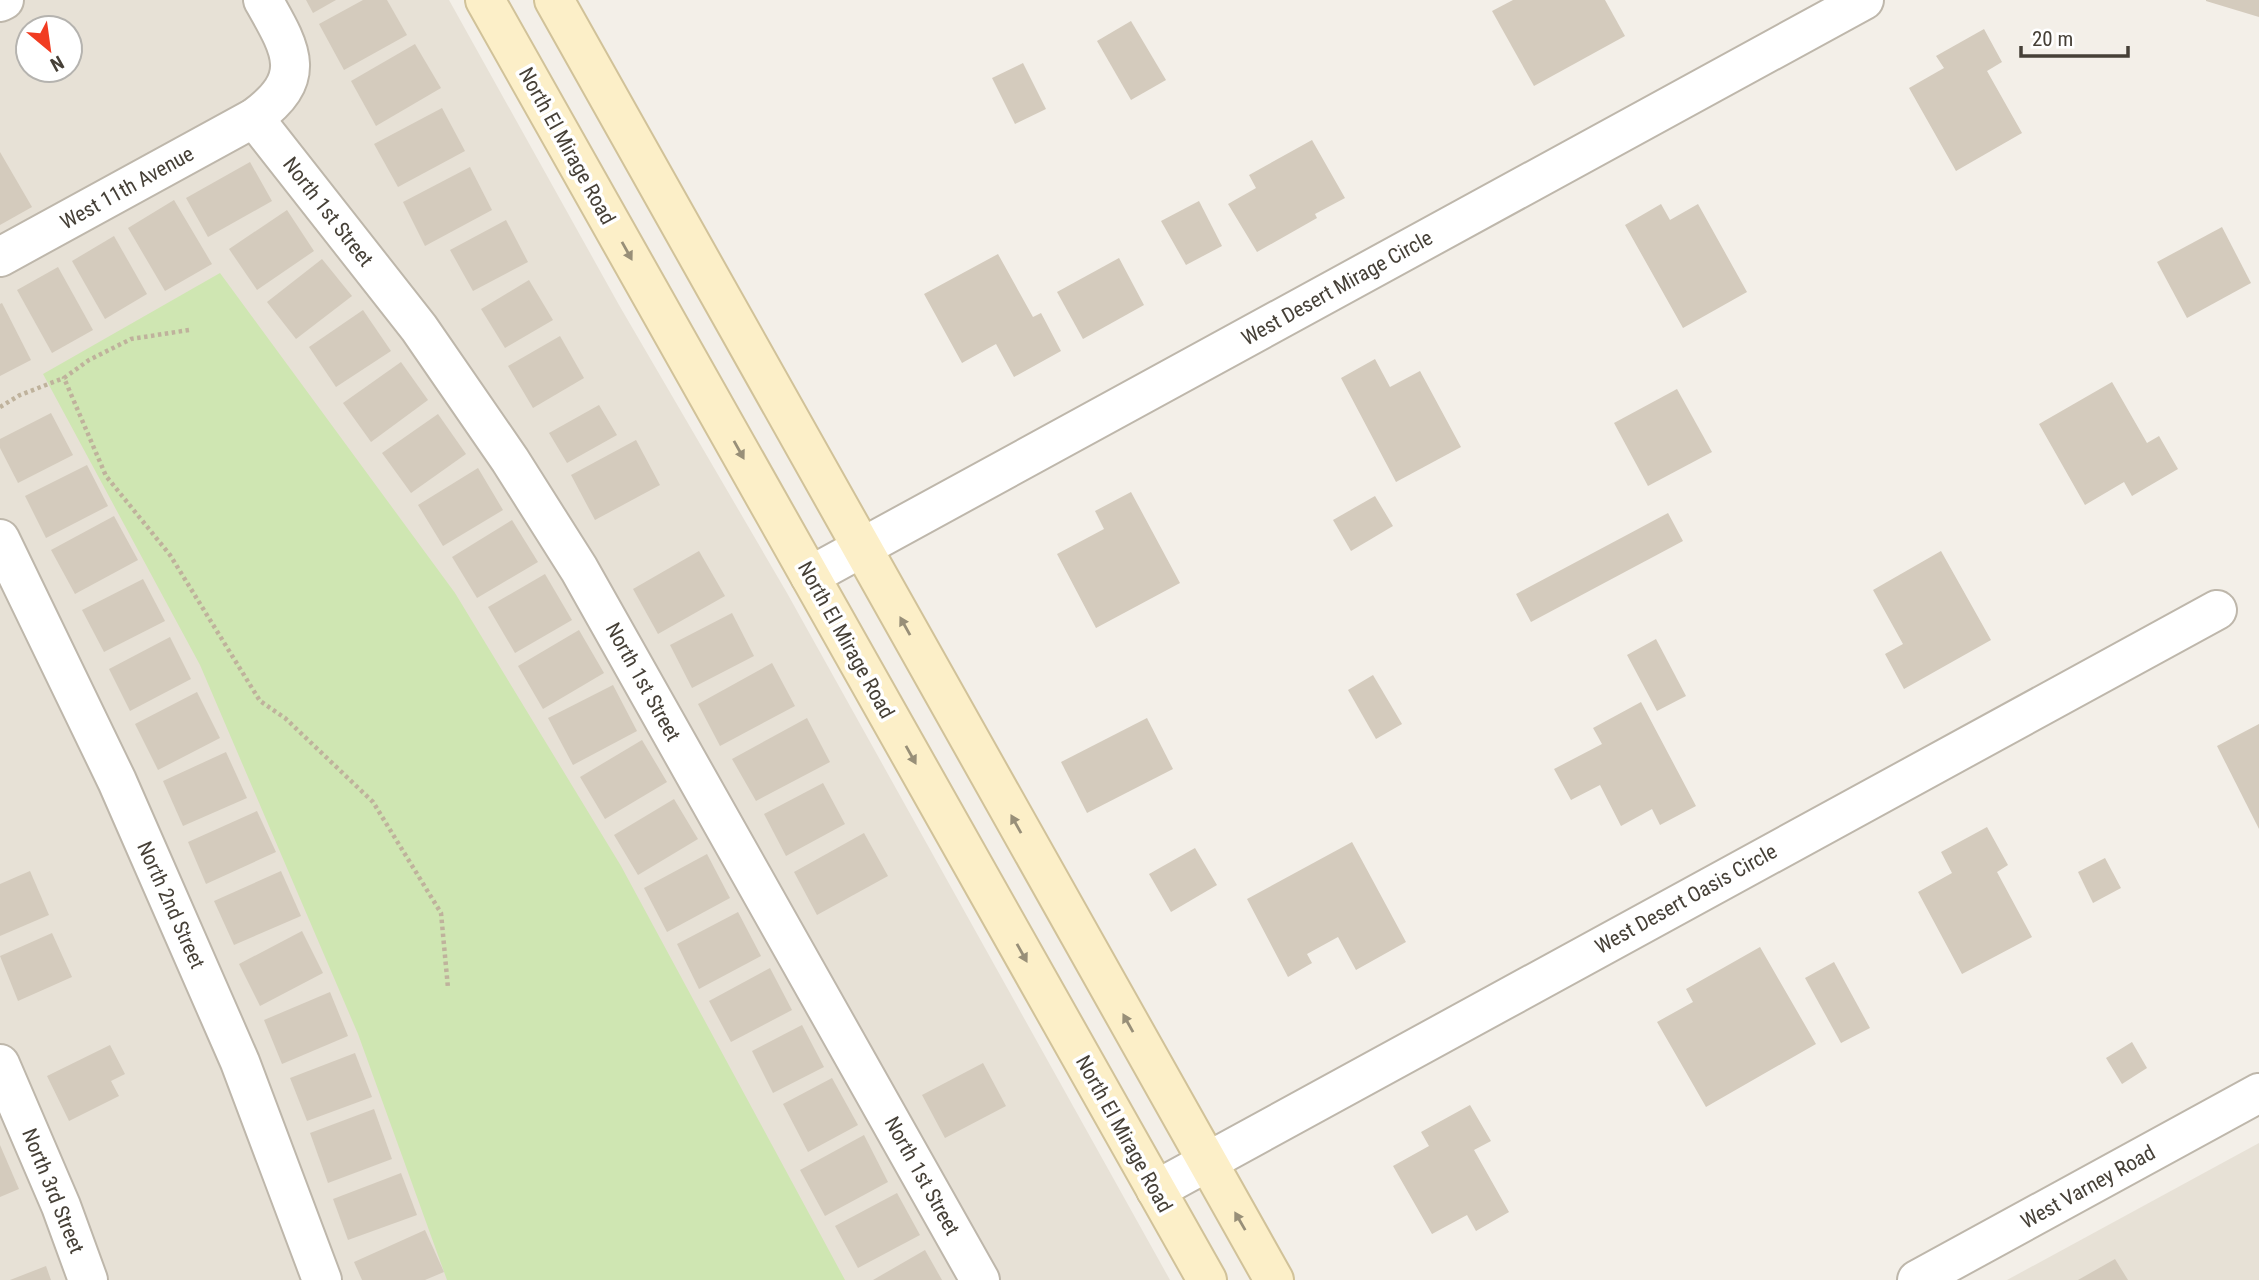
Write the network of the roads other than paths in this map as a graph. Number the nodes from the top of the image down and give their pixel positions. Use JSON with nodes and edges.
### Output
{"nodes":[{"id":1,"x":263,"y":0,"type":"edge"},
{"id":2,"x":485,"y":0,"type":"edge"},
{"id":3,"x":554,"y":0,"type":"edge"},
{"id":4,"x":1864,"y":0,"type":"edge"},
{"id":5,"x":254,"y":118,"type":"junction"},
{"id":6,"x":0,"y":257,"type":"edge"},
{"id":7,"x":0,"y":540,"type":"edge"},
{"id":8,"x":862,"y":549,"type":"junction"},
{"id":9,"x":810,"y":576,"type":"junction"},
{"id":10,"x":2217,"y":610,"type":"dead end"},
{"id":11,"x":0,"y":1064,"type":"edge"},
{"id":12,"x":2259,"y":1093,"type":"edge"},
{"id":13,"x":1206,"y":1162,"type":"junction"},
{"id":14,"x":1156,"y":1190,"type":"junction"},
{"id":15,"x":88,"y":1280,"type":"edge"},
{"id":16,"x":322,"y":1280,"type":"edge"},
{"id":17,"x":980,"y":1280,"type":"edge"},
{"id":18,"x":1207,"y":1280,"type":"edge"},
{"id":19,"x":1274,"y":1280,"type":"edge"},
{"id":20,"x":1917,"y":1280,"type":"edge"}],
"edges":[{"from":1,"to":5,"type":"street","name":"West 11th Avenue"},
{"from":2,"to":9,"type":"main road","name":"North El Mirage Road","one_way":true},
{"from":3,"to":8,"type":"main road"},
{"from":4,"to":8,"type":"street","name":"West Desert Mirage Circle"},
{"from":5,"to":6,"type":"street","name":"West 11th Avenue"},
{"from":5,"to":17,"type":"street","name":"North 1st Street"},
{"from":7,"to":16,"type":"street","name":"North 2nd Street"},
{"from":8,"to":9,"type":"street","name":"West Desert Mirage Circle"},
{"from":13,"to":8,"type":"main road","one_way":true},
{"from":9,"to":14,"type":"main road","name":"North El Mirage Road","one_way":true},
{"from":10,"to":13,"type":"street","name":"West Desert Oasis Circle"},
{"from":11,"to":15,"type":"street","name":"North 3rd Street"},
{"from":12,"to":20,"type":"street","name":"West Varney Road"},
{"from":13,"to":14,"type":"street","name":"West Desert Oasis Circle"},
{"from":19,"to":13,"type":"main road","one_way":true},
{"from":14,"to":18,"type":"main road","name":"North El Mirage Road"}]}
